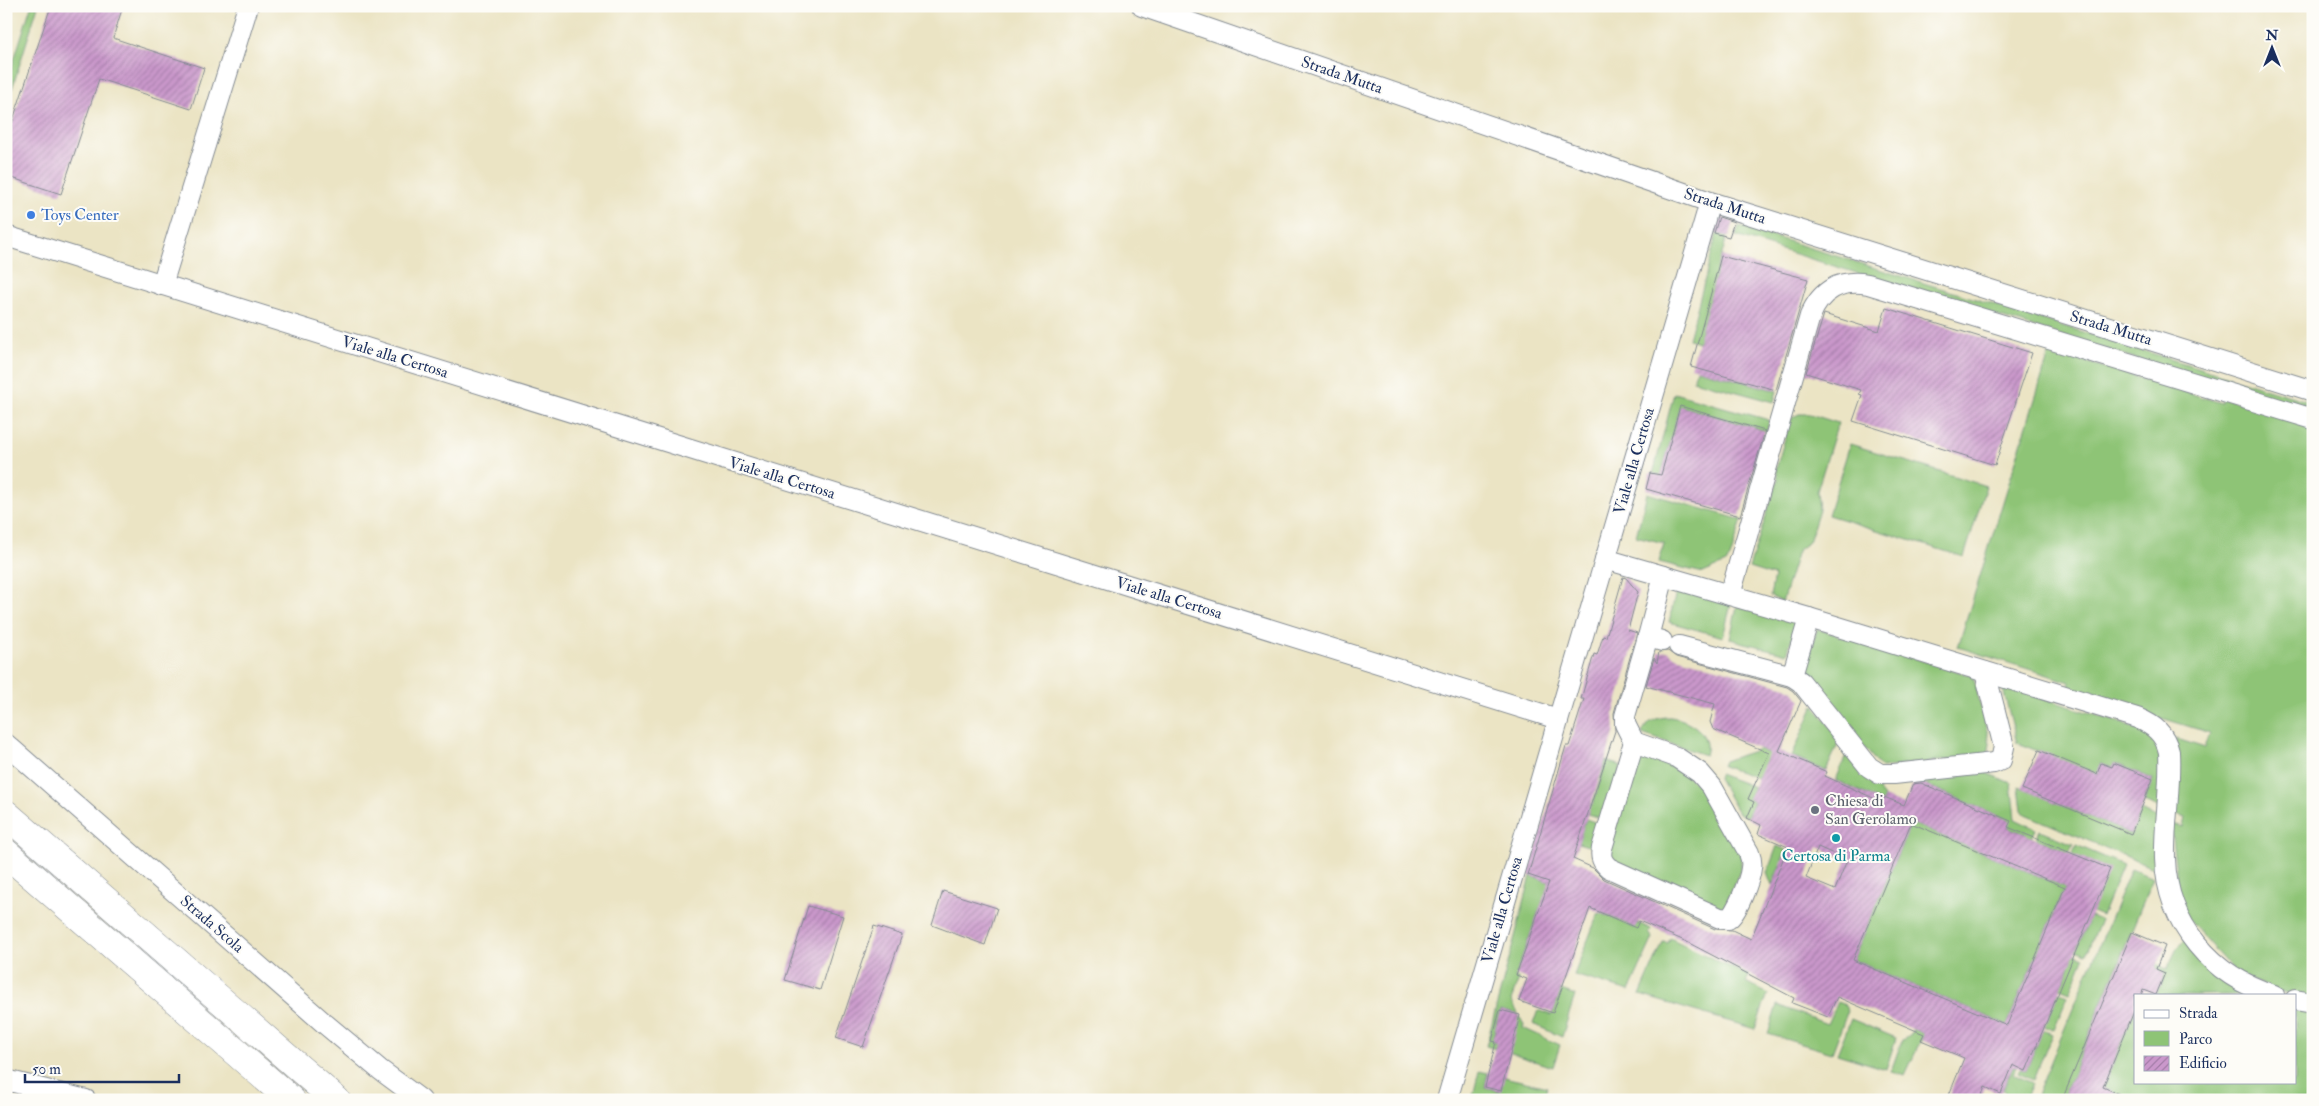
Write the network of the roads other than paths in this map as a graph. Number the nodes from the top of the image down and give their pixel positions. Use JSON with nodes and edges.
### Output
{"nodes":[{"id":1,"x":248,"y":6,"type":"edge"},
{"id":2,"x":1142,"y":6,"type":"edge"},
{"id":3,"x":1710,"y":202,"type":"junction"},
{"id":4,"x":6,"y":236,"type":"edge"},
{"id":5,"x":162,"y":285,"type":"junction"},
{"id":6,"x":2313,"y":391,"type":"edge"},
{"id":7,"x":2313,"y":419,"type":"edge"},
{"id":8,"x":1605,"y":559,"type":"junction"},
{"id":9,"x":1664,"y":576,"type":"junction"},
{"id":10,"x":1730,"y":596,"type":"junction"},
{"id":11,"x":1809,"y":618,"type":"junction"},
{"id":12,"x":1663,"y":642,"type":"junction"},
{"id":13,"x":1985,"y":672,"type":"junction"},
{"id":14,"x":1792,"y":676,"type":"junction"},
{"id":15,"x":1558,"y":719,"type":"junction"},
{"id":16,"x":1634,"y":742,"type":"junction"},
{"id":17,"x":6,"y":744,"type":"edge"},
{"id":18,"x":6,"y":814,"type":"edge"},
{"id":19,"x":6,"y":853,"type":"edge"},
{"id":20,"x":2271,"y":994,"type":"edge"},
{"id":21,"x":2296,"y":1000,"type":"edge"},
{"id":22,"x":2313,"y":1003,"type":"edge"},
{"id":23,"x":6,"y":1080,"type":"edge"},
{"id":24,"x":289,"y":1099,"type":"edge"},
{"id":25,"x":86,"y":1100,"type":"edge"},
{"id":26,"x":336,"y":1100,"type":"edge"},
{"id":27,"x":421,"y":1100,"type":"edge"},
{"id":28,"x":1447,"y":1100,"type":"edge"}],
"edges":[{"from":1,"to":5,"type":"street"},
{"from":2,"to":3,"type":"street","name":"Strada Mutta"},
{"from":3,"to":6,"type":"street","name":"Strada Mutta"},
{"from":3,"to":8,"type":"street","name":"Viale alla Certosa"},
{"from":4,"to":5,"type":"street","name":"Viale alla Certosa"},
{"from":5,"to":15,"type":"street","name":"Viale alla Certosa"},
{"from":7,"to":10,"type":"street"},
{"from":8,"to":9,"type":"street"},
{"from":8,"to":15,"type":"street","name":"Viale alla Certosa"},
{"from":9,"to":10,"type":"street"},
{"from":9,"to":12,"type":"street"},
{"from":10,"to":11,"type":"street"},
{"from":11,"to":13,"type":"street"},
{"from":11,"to":14,"type":"street"},
{"from":12,"to":14,"type":"street"},
{"from":12,"to":16,"type":"street"},
{"from":13,"to":14,"type":"street"},
{"from":13,"to":20,"type":"street"},
{"from":15,"to":28,"type":"street","name":"Viale alla Certosa"},
{"from":16,"to":16,"type":"street"},
{"from":17,"to":27,"type":"street","name":"Strada Scola"},
{"from":18,"to":26,"type":"highway"},
{"from":19,"to":24,"type":"highway"},
{"from":21,"to":22,"type":"street"},
{"from":23,"to":25,"type":"street"}]}
